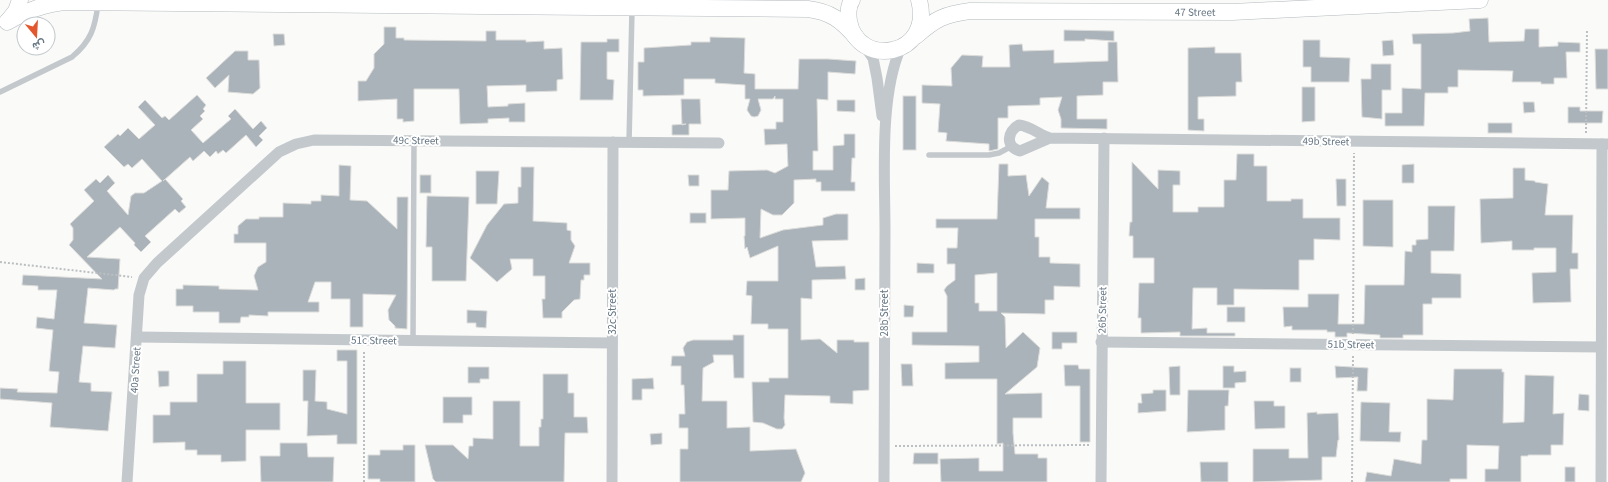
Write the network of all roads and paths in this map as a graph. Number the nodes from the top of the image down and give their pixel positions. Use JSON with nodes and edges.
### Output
{"nodes":[{"id":1,"x":20,"y":0,"type":"edge"},
{"id":2,"x":852,"y":0,"type":"edge"},
{"id":3,"x":919,"y":0,"type":"edge"},
{"id":4,"x":1480,"y":0,"type":"edge"},
{"id":5,"x":98,"y":2,"type":"junction"},
{"id":6,"x":632,"y":6,"type":"junction"},
{"id":7,"x":4,"y":25,"type":"edge"},
{"id":8,"x":1588,"y":29,"type":"dead end"},
{"id":9,"x":916,"y":36,"type":"junction"},
{"id":10,"x":860,"y":41,"type":"junction"},
{"id":11,"x":901,"y":48,"type":"junction"},
{"id":12,"x":0,"y":92,"type":"edge"},
{"id":13,"x":1050,"y":138,"type":"junction"},
{"id":14,"x":1104,"y":138,"type":"junction"},
{"id":15,"x":414,"y":140,"type":"junction"},
{"id":16,"x":1354,"y":141,"type":"junction"},
{"id":17,"x":613,"y":142,"type":"junction"},
{"id":18,"x":629,"y":142,"type":"junction"},
{"id":19,"x":719,"y":143,"type":"dead end"},
{"id":20,"x":1605,"y":144,"type":"edge"},
{"id":21,"x":885,"y":145,"type":"junction"},
{"id":22,"x":1586,"y":145,"type":"junction"},
{"id":23,"x":1012,"y":146,"type":"junction"},
{"id":24,"x":929,"y":155,"type":"dead end"},
{"id":25,"x":0,"y":262,"type":"edge"},
{"id":26,"x":157,"y":263,"type":"joint"},
{"id":27,"x":144,"y":278,"type":"junction"},
{"id":28,"x":137,"y":337,"type":"junction"},
{"id":29,"x":364,"y":340,"type":"junction"},
{"id":30,"x":413,"y":340,"type":"junction"},
{"id":31,"x":612,"y":342,"type":"junction"},
{"id":32,"x":1102,"y":342,"type":"junction"},
{"id":33,"x":1353,"y":344,"type":"junction"},
{"id":34,"x":1600,"y":347,"type":"junction"},
{"id":35,"x":1102,"y":445,"type":"junction"},
{"id":36,"x":884,"y":446,"type":"junction"},
{"id":37,"x":127,"y":482,"type":"edge"},
{"id":38,"x":364,"y":482,"type":"edge"},
{"id":39,"x":612,"y":482,"type":"edge"},
{"id":40,"x":884,"y":482,"type":"edge"},
{"id":41,"x":1101,"y":482,"type":"edge"},
{"id":42,"x":1352,"y":482,"type":"edge"},
{"id":43,"x":1601,"y":482,"type":"edge"}],
"edges":[{"from":1,"to":7,"type":"street"},
{"from":2,"to":10,"type":"street"},
{"from":3,"to":9,"type":"street"},
{"from":4,"to":9,"type":"street","name":"47 Street"},
{"from":5,"to":6,"type":"street"},
{"from":5,"to":7,"type":"street"},
{"from":5,"to":12,"type":"lane"},
{"from":6,"to":10,"type":"street"},
{"from":6,"to":18,"type":"lane"},
{"from":8,"to":22,"type":"path"},
{"from":9,"to":11,"type":"street","name":"47 Street"},
{"from":10,"to":11,"type":"street"},
{"from":10,"to":21,"type":"street","name":"28b Street"},
{"from":11,"to":21,"type":"street","name":"28b Street"},
{"from":13,"to":14,"type":"street","name":"49b Street"},
{"from":13,"to":23,"type":"street","name":"49b Street"},
{"from":13,"to":23,"type":"street","name":"49b Street"},
{"from":14,"to":16,"type":"street","name":"49b Street"},
{"from":14,"to":32,"type":"street","name":"26b Street"},
{"from":15,"to":17,"type":"street","name":"49c Street"},
{"from":15,"to":26,"type":"street","name":"49c Street"},
{"from":15,"to":30,"type":"lane"},
{"from":16,"to":22,"type":"street","name":"49b Street"},
{"from":16,"to":33,"type":"path"},
{"from":17,"to":18,"type":"street","name":"49c Street"},
{"from":17,"to":31,"type":"street","name":"32c Street"},
{"from":18,"to":19,"type":"street","name":"49c Street"},
{"from":20,"to":22,"type":"street","name":"49b Street"},
{"from":20,"to":34,"type":"street"},
{"from":21,"to":36,"type":"street","name":"28b Street"},
{"from":23,"to":24,"type":"lane"},
{"from":25,"to":27,"type":"path"},
{"from":26,"to":27,"type":"street","name":"40a Street"},
{"from":27,"to":28,"type":"street","name":"40a Street"},
{"from":28,"to":29,"type":"street","name":"51c Street"},
{"from":28,"to":37,"type":"street","name":"40a Street"},
{"from":29,"to":30,"type":"street","name":"51c Street"},
{"from":29,"to":38,"type":"path"},
{"from":30,"to":31,"type":"street","name":"51c Street"},
{"from":31,"to":39,"type":"street","name":"32c Street"},
{"from":32,"to":33,"type":"street","name":"51b Street"},
{"from":32,"to":35,"type":"street","name":"26b Street"},
{"from":33,"to":34,"type":"street","name":"51b Street"},
{"from":33,"to":42,"type":"path"},
{"from":34,"to":43,"type":"street"},
{"from":35,"to":36,"type":"path"},
{"from":35,"to":41,"type":"street","name":"26b Street"},
{"from":36,"to":40,"type":"street","name":"28b Street"}]}
